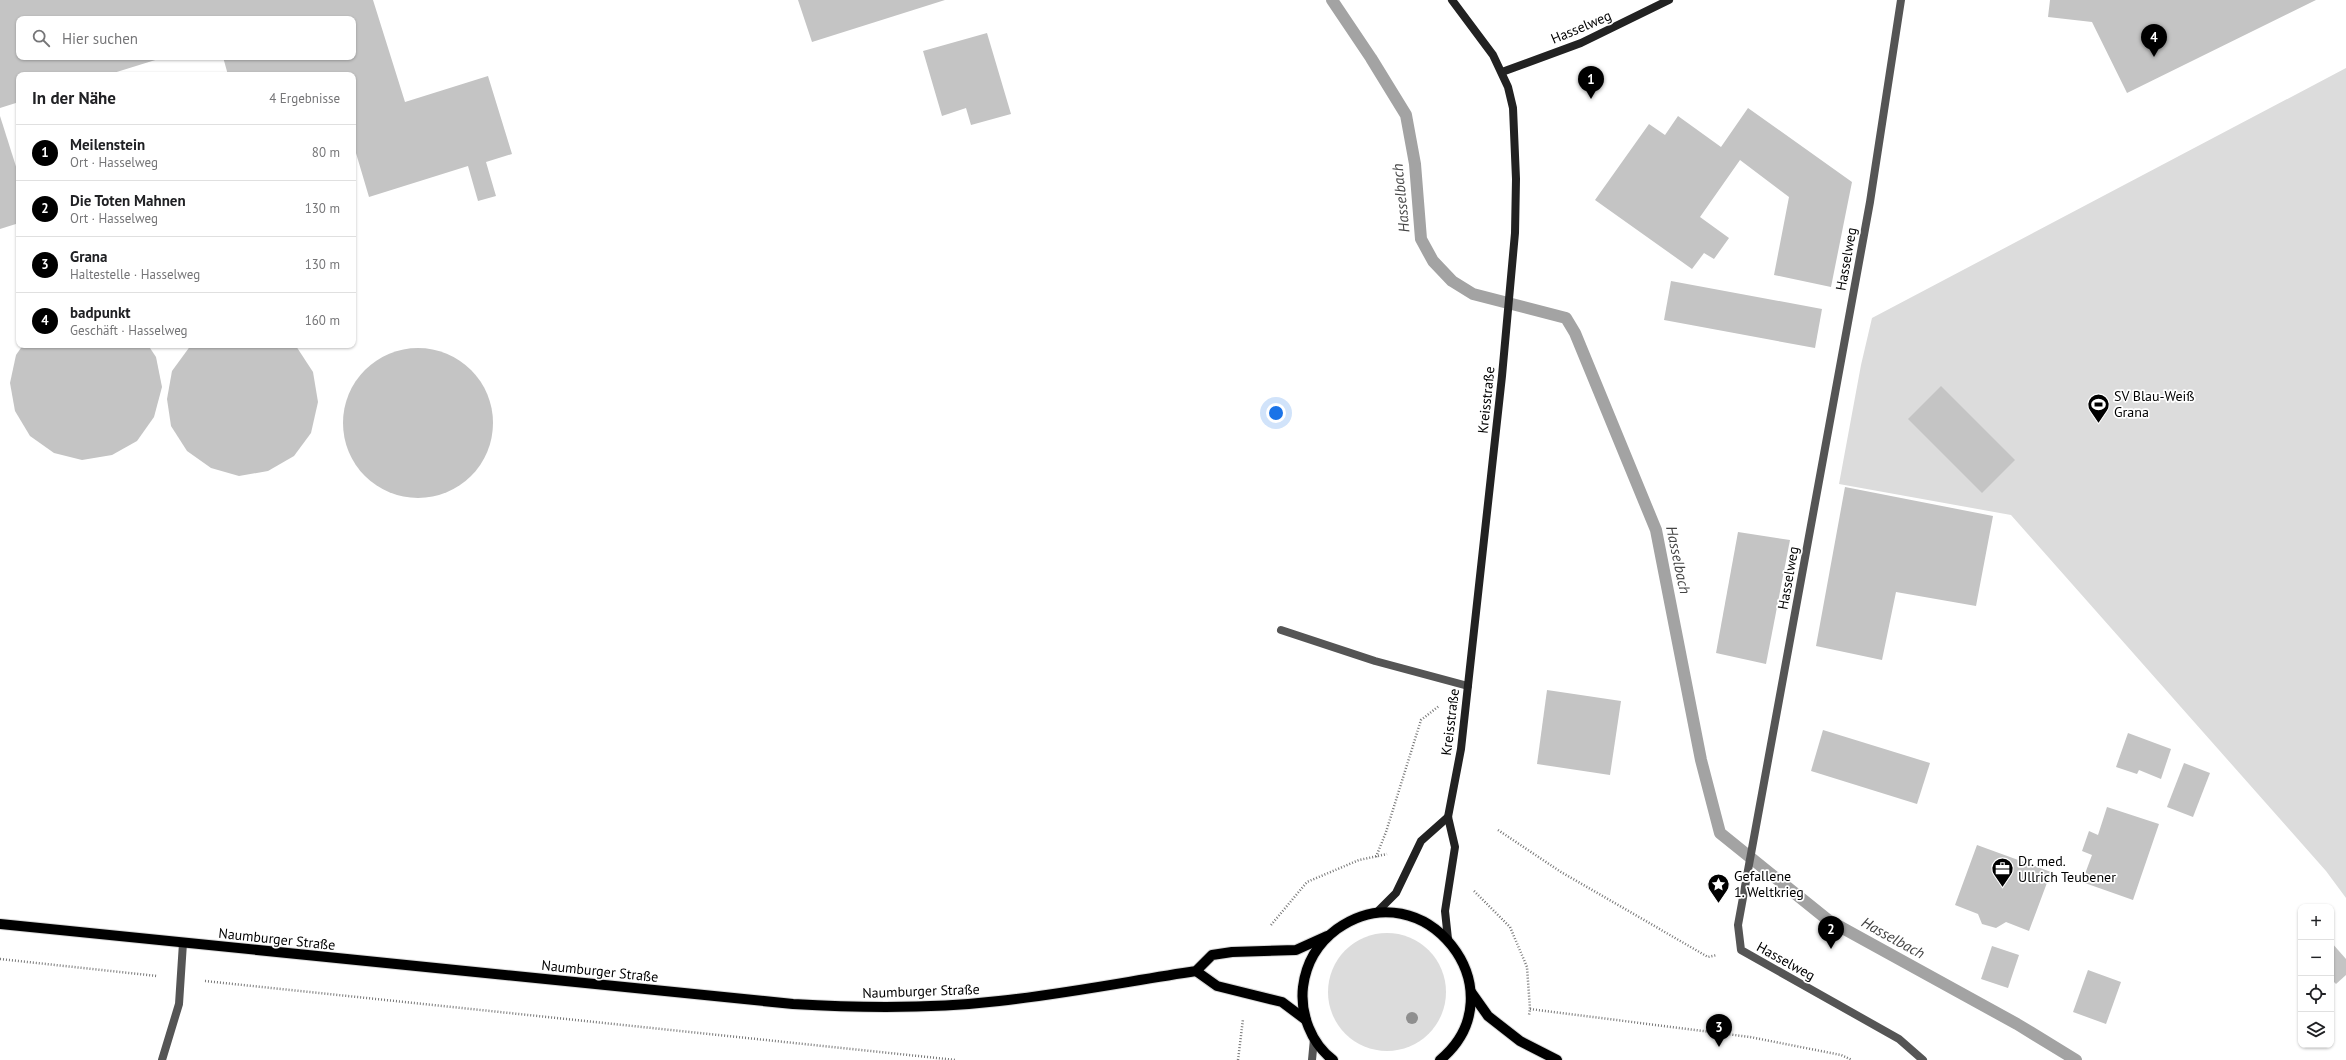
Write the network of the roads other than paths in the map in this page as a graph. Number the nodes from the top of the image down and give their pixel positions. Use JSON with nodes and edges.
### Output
{"nodes":[{"id":1,"x":1452,"y":0,"type":"edge"},
{"id":2,"x":1669,"y":0,"type":"edge"},
{"id":3,"x":1901,"y":0,"type":"edge"},
{"id":4,"x":1502,"y":72,"type":"junction"},
{"id":5,"x":1281,"y":630,"type":"dead end"},
{"id":6,"x":1466,"y":685,"type":"junction"},
{"id":7,"x":1448,"y":817,"type":"junction"},
{"id":8,"x":1376,"y":913,"type":"junction"},
{"id":9,"x":0,"y":924,"type":"edge"},
{"id":10,"x":1327,"y":936,"type":"junction"},
{"id":11,"x":1448,"y":938,"type":"junction"},
{"id":12,"x":183,"y":943,"type":"junction"},
{"id":13,"x":1196,"y":972,"type":"junction"},
{"id":14,"x":1471,"y":992,"type":"junction"},
{"id":15,"x":1306,"y":1020,"type":"junction"},
{"id":16,"x":1314,"y":1039,"type":"junction"},
{"id":17,"x":162,"y":1060,"type":"edge"},
{"id":18,"x":1312,"y":1060,"type":"edge"},
{"id":19,"x":1332,"y":1060,"type":"edge"},
{"id":20,"x":1440,"y":1060,"type":"edge"},
{"id":21,"x":1557,"y":1060,"type":"edge"},
{"id":22,"x":1923,"y":1060,"type":"edge"}],
"edges":[{"from":1,"to":4,"type":"main road","name":"Kreisstraße"},
{"from":2,"to":4,"type":"main road","name":"Hasselweg"},
{"from":3,"to":22,"type":"street","name":"Hasselweg"},
{"from":4,"to":6,"type":"main road","name":"Kreisstraße"},
{"from":5,"to":6,"type":"street"},
{"from":6,"to":7,"type":"main road","name":"Kreisstraße"},
{"from":7,"to":8,"type":"main road"},
{"from":7,"to":11,"type":"main road","name":"Kreisstraße"},
{"from":8,"to":10,"type":"main road"},
{"from":8,"to":11,"type":"main road"},
{"from":9,"to":12,"type":"main road","name":"Naumburger Straße"},
{"from":10,"to":13,"type":"main road"},
{"from":10,"to":15,"type":"main road"},
{"from":11,"to":14,"type":"main road"},
{"from":12,"to":13,"type":"main road","name":"Naumburger Straße"},
{"from":12,"to":17,"type":"street"},
{"from":13,"to":15,"type":"main road"},
{"from":14,"to":20,"type":"main road"},
{"from":14,"to":21,"type":"main road"},
{"from":15,"to":16,"type":"main road"},
{"from":16,"to":18,"type":"street"},
{"from":16,"to":19,"type":"main road"}]}
